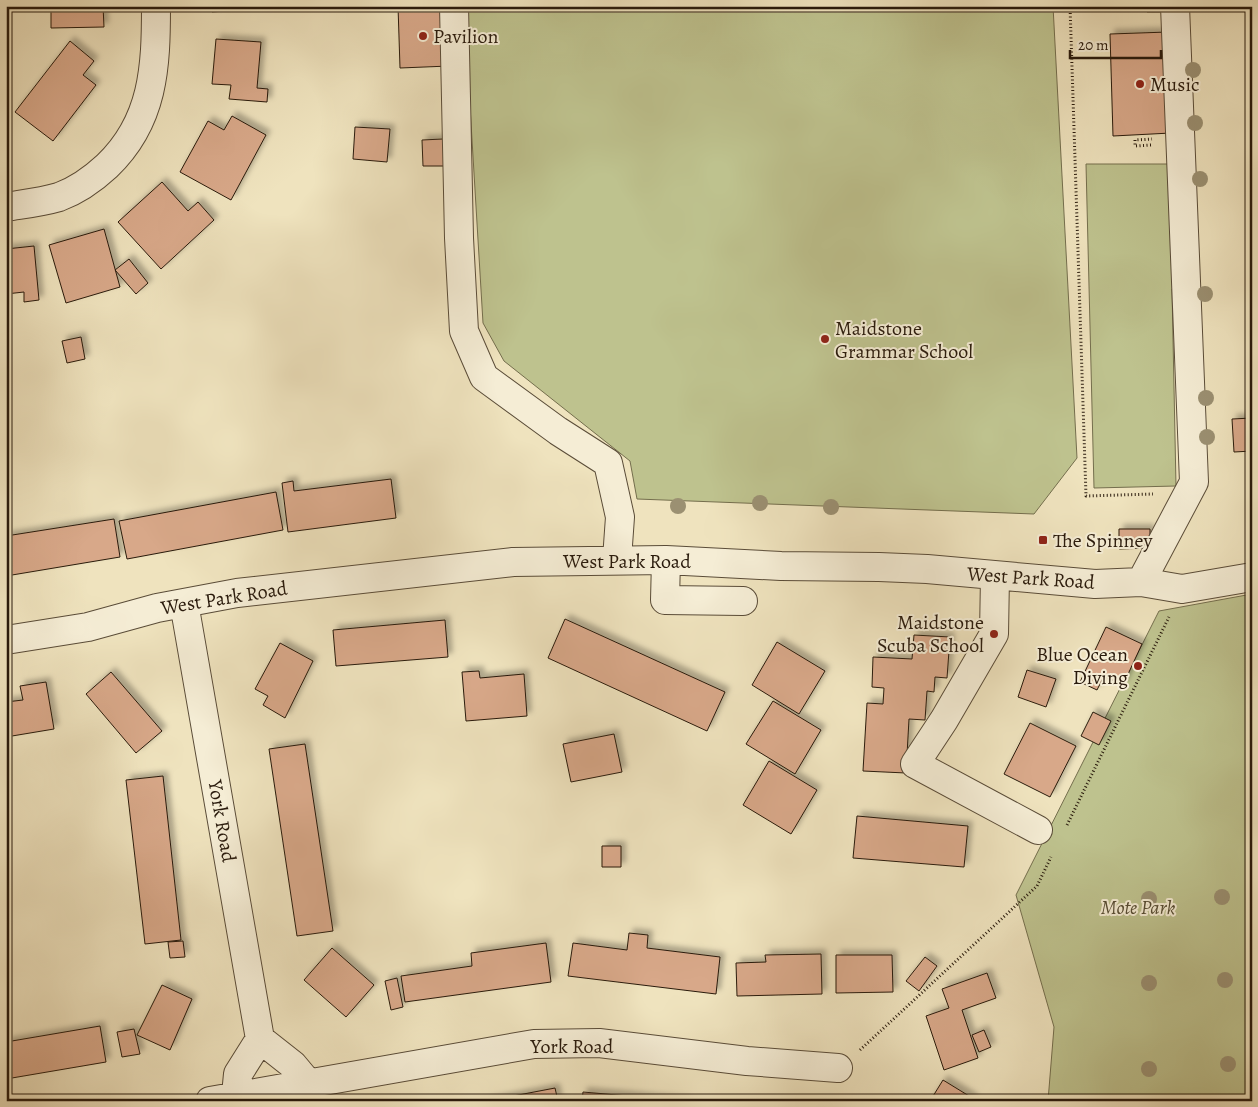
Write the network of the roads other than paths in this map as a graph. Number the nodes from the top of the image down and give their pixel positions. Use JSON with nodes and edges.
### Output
{"nodes":[{"id":1,"x":156,"y":6,"type":"edge"},
{"id":2,"x":454,"y":6,"type":"edge"},
{"id":3,"x":1175,"y":6,"type":"edge"},
{"id":4,"x":6,"y":207,"type":"edge"},
{"id":5,"x":617,"y":559,"type":"junction"},
{"id":6,"x":666,"y":560,"type":"junction"},
{"id":7,"x":994,"y":576,"type":"junction"},
{"id":8,"x":1252,"y":577,"type":"edge"},
{"id":9,"x":1141,"y":582,"type":"junction"},
{"id":10,"x":743,"y":601,"type":"dead end"},
{"id":11,"x":184,"y":603,"type":"junction"},
{"id":12,"x":6,"y":640,"type":"edge"},
{"id":13,"x":1038,"y":830,"type":"dead end"},
{"id":14,"x":260,"y":1039,"type":"junction"},
{"id":15,"x":838,"y":1068,"type":"dead end"},
{"id":16,"x":308,"y":1083,"type":"junction"},
{"id":17,"x":236,"y":1095,"type":"junction"},
{"id":18,"x":210,"y":1101,"type":"edge"}],
"edges":[{"from":1,"to":4,"type":"street"},
{"from":2,"to":5,"type":"street"},
{"from":3,"to":9,"type":"street"},
{"from":5,"to":6,"type":"street","name":"West Park Road"},
{"from":5,"to":11,"type":"street","name":"West Park Road"},
{"from":6,"to":7,"type":"street","name":"West Park Road"},
{"from":6,"to":10,"type":"street"},
{"from":7,"to":9,"type":"street","name":"West Park Road"},
{"from":7,"to":13,"type":"street"},
{"from":8,"to":9,"type":"street","name":"West Park Road"},
{"from":11,"to":12,"type":"street","name":"West Park Road"},
{"from":11,"to":14,"type":"street","name":"York Road"},
{"from":14,"to":16,"type":"street"},
{"from":14,"to":17,"type":"street"},
{"from":15,"to":16,"type":"street","name":"York Road"},
{"from":16,"to":17,"type":"street","name":"York Road"},
{"from":17,"to":18,"type":"street","name":"York Road"}]}
